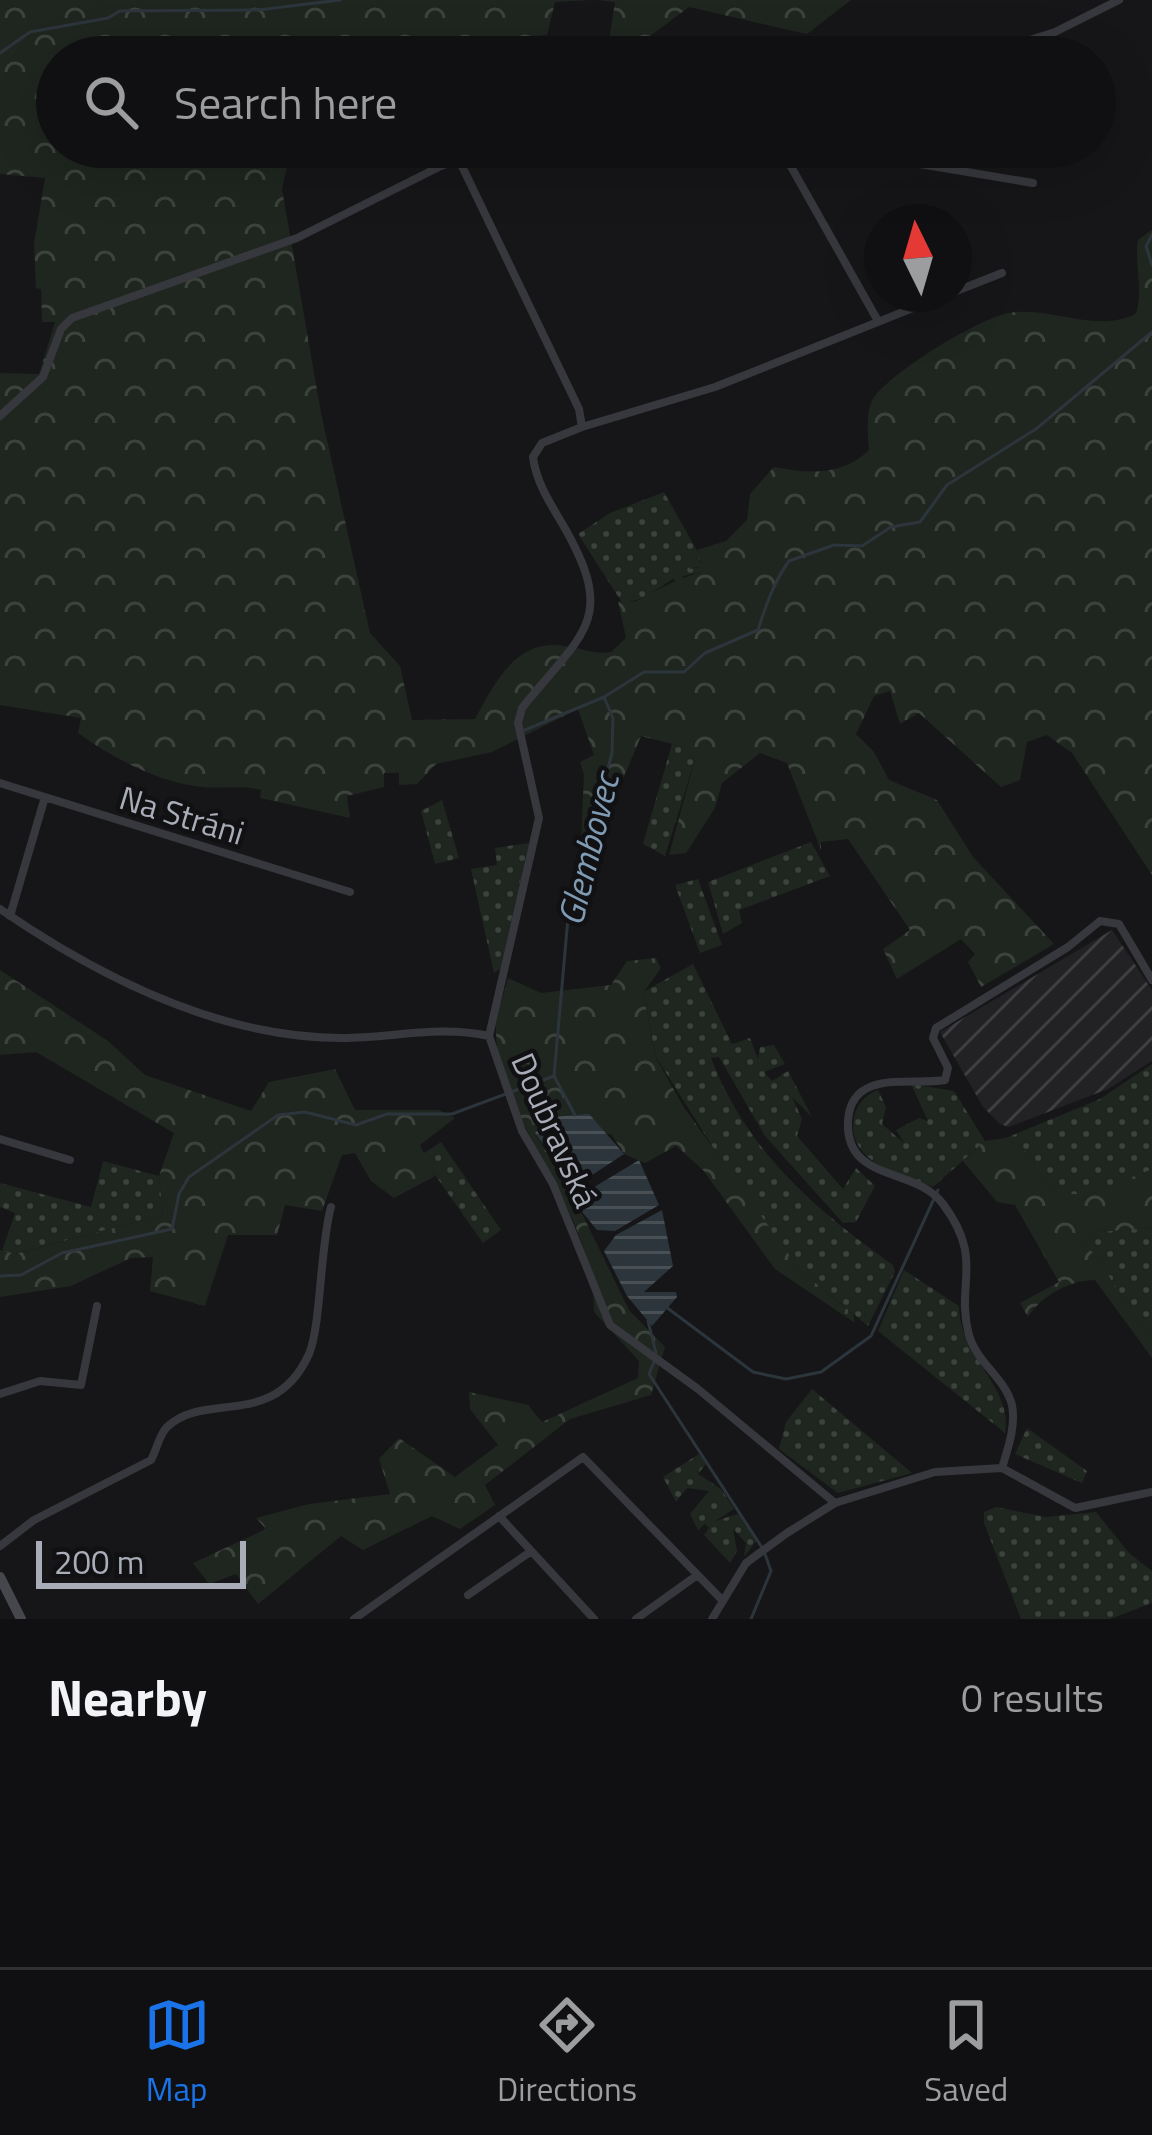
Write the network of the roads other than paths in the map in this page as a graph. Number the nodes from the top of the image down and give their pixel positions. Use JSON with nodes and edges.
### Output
{"nodes":[{"id":1,"x":1119,"y":0,"type":"edge"},
{"id":2,"x":1043,"y":36,"type":"edge"},
{"id":3,"x":442,"y":168,"type":"edge"},
{"id":4,"x":463,"y":168,"type":"edge"},
{"id":5,"x":792,"y":168,"type":"edge"},
{"id":6,"x":940,"y":168,"type":"edge"},
{"id":7,"x":1033,"y":184,"type":"dead end"},
{"id":8,"x":1002,"y":273,"type":"dead end"},
{"id":9,"x":972,"y":285,"type":"edge"},
{"id":10,"x":901,"y":312,"type":"edge"},
{"id":11,"x":878,"y":321,"type":"junction"},
{"id":12,"x":0,"y":416,"type":"edge"},
{"id":13,"x":582,"y":427,"type":"junction"},
{"id":14,"x":0,"y":783,"type":"edge"},
{"id":15,"x":45,"y":797,"type":"junction"},
{"id":16,"x":350,"y":892,"type":"dead end"},
{"id":17,"x":0,"y":909,"type":"edge"},
{"id":18,"x":10,"y":916,"type":"junction"},
{"id":19,"x":1152,"y":980,"type":"edge"},
{"id":20,"x":489,"y":1036,"type":"junction"},
{"id":21,"x":0,"y":1139,"type":"edge"},
{"id":22,"x":70,"y":1160,"type":"dead end"},
{"id":23,"x":332,"y":1207,"type":"dead end"},
{"id":24,"x":98,"y":1306,"type":"dead end"},
{"id":25,"x":0,"y":1394,"type":"edge"},
{"id":26,"x":1002,"y":1468,"type":"junction"},
{"id":27,"x":1152,"y":1492,"type":"edge"},
{"id":28,"x":835,"y":1503,"type":"junction"},
{"id":29,"x":499,"y":1516,"type":"junction"},
{"id":30,"x":0,"y":1546,"type":"edge"},
{"id":31,"x":530,"y":1552,"type":"junction"},
{"id":32,"x":0,"y":1576,"type":"edge"},
{"id":33,"x":696,"y":1576,"type":"junction"},
{"id":34,"x":468,"y":1595,"type":"dead end"},
{"id":35,"x":723,"y":1601,"type":"junction"},
{"id":36,"x":21,"y":1619,"type":"edge"},
{"id":37,"x":354,"y":1619,"type":"edge"},
{"id":38,"x":594,"y":1619,"type":"edge"},
{"id":39,"x":636,"y":1619,"type":"edge"},
{"id":40,"x":712,"y":1619,"type":"edge"}],
"edges":[{"from":1,"to":2,"type":"street"},
{"from":3,"to":12,"type":"street"},
{"from":4,"to":13,"type":"street"},
{"from":5,"to":11,"type":"street"},
{"from":6,"to":7,"type":"street"},
{"from":8,"to":9,"type":"street"},
{"from":10,"to":11,"type":"street"},
{"from":11,"to":13,"type":"street"},
{"from":13,"to":20,"type":"street"},
{"from":14,"to":15,"type":"street","name":"Na Stráni"},
{"from":15,"to":16,"type":"street","name":"Na Stráni"},
{"from":15,"to":18,"type":"street"},
{"from":17,"to":18,"type":"street","name":"Doubravská"},
{"from":18,"to":20,"type":"street","name":"Doubravská"},
{"from":19,"to":26,"type":"street"},
{"from":20,"to":28,"type":"street","name":"Doubravská"},
{"from":21,"to":22,"type":"street"},
{"from":23,"to":30,"type":"street"},
{"from":24,"to":25,"type":"street"},
{"from":26,"to":27,"type":"street"},
{"from":26,"to":28,"type":"street"},
{"from":28,"to":35,"type":"street"},
{"from":29,"to":31,"type":"street"},
{"from":29,"to":33,"type":"street"},
{"from":29,"to":37,"type":"street"},
{"from":31,"to":34,"type":"street"},
{"from":31,"to":38,"type":"street"},
{"from":32,"to":36,"type":"main road"},
{"from":33,"to":35,"type":"street"},
{"from":33,"to":39,"type":"street"},
{"from":35,"to":40,"type":"street"}]}
